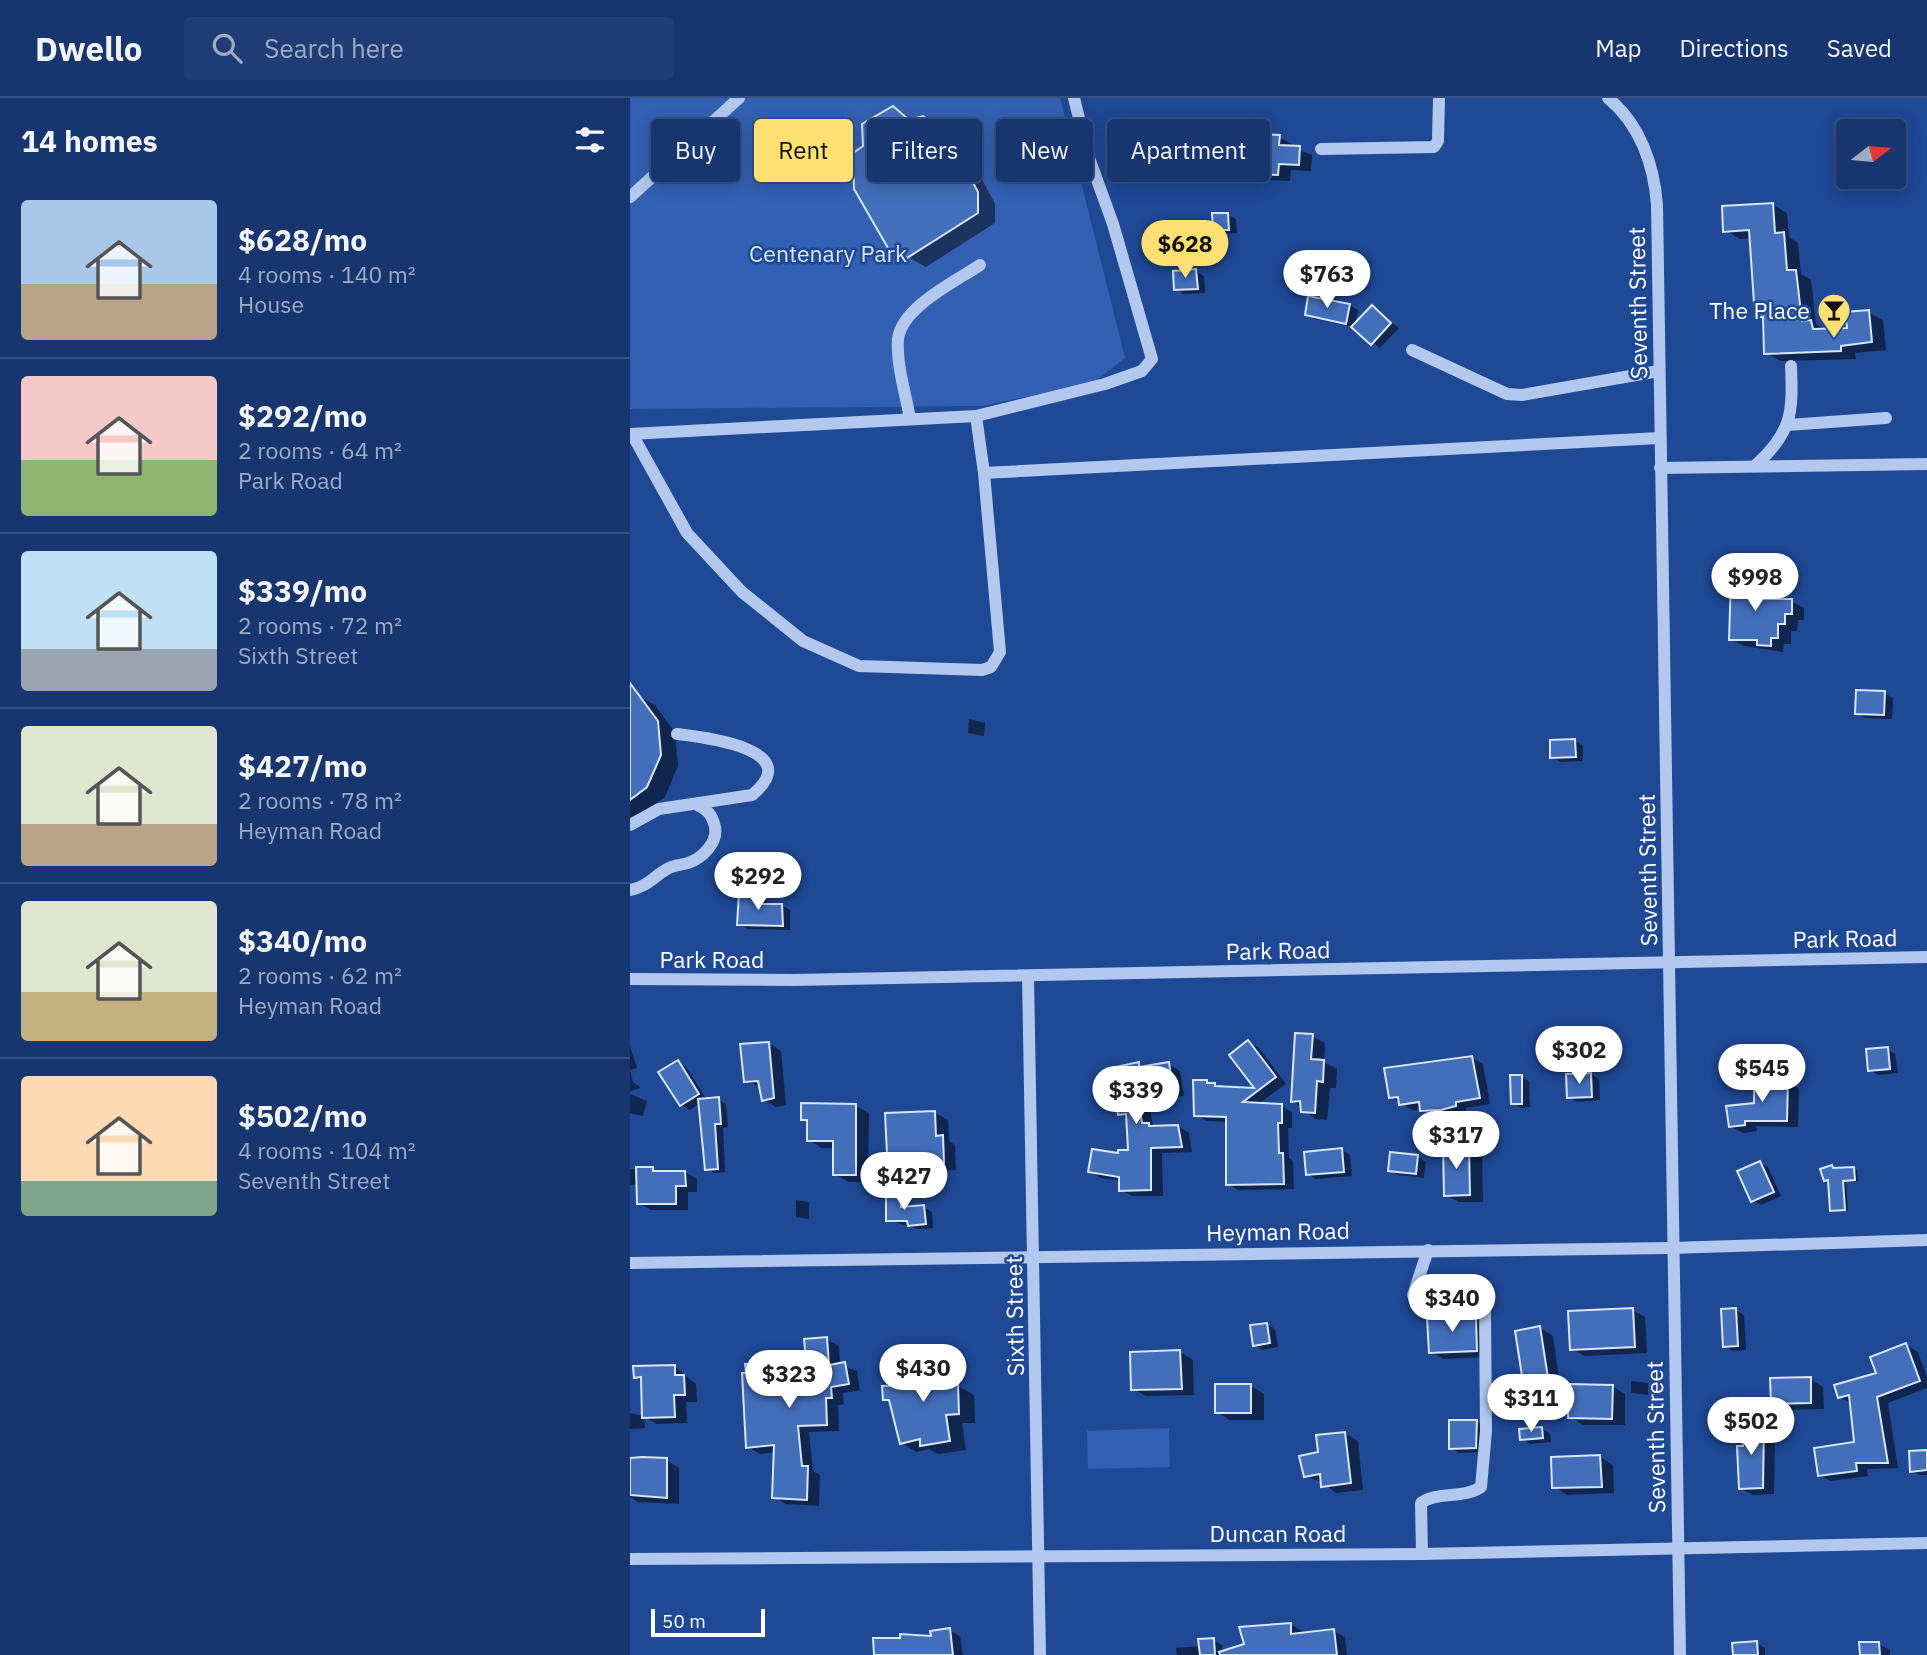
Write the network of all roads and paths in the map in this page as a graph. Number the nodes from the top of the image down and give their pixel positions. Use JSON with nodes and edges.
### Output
{"nodes":[{"id":1,"x":739,"y":98,"type":"edge"},
{"id":2,"x":1074,"y":98,"type":"edge"},
{"id":3,"x":1439,"y":98,"type":"edge"},
{"id":4,"x":1608,"y":98,"type":"edge"},
{"id":5,"x":1623,"y":103,"type":"edge"},
{"id":6,"x":1321,"y":149,"type":"dead end"},
{"id":7,"x":630,"y":197,"type":"edge"},
{"id":8,"x":980,"y":265,"type":"dead end"},
{"id":9,"x":1412,"y":350,"type":"dead end"},
{"id":10,"x":1791,"y":366,"type":"dead end"},
{"id":11,"x":1659,"y":371,"type":"junction"},
{"id":12,"x":976,"y":416,"type":"junction"},
{"id":13,"x":1886,"y":418,"type":"dead end"},
{"id":14,"x":910,"y":419,"type":"junction"},
{"id":15,"x":1788,"y":425,"type":"junction"},
{"id":16,"x":631,"y":434,"type":"edge"},
{"id":17,"x":1659,"y":438,"type":"junction"},
{"id":18,"x":1927,"y":464,"type":"edge"},
{"id":19,"x":1756,"y":465,"type":"junction"},
{"id":20,"x":1660,"y":468,"type":"junction"},
{"id":21,"x":984,"y":473,"type":"junction"},
{"id":22,"x":677,"y":734,"type":"dead end"},
{"id":23,"x":695,"y":804,"type":"junction"},
{"id":24,"x":630,"y":825,"type":"edge"},
{"id":25,"x":630,"y":890,"type":"edge"},
{"id":26,"x":1927,"y":957,"type":"edge"},
{"id":27,"x":1669,"y":963,"type":"junction"},
{"id":28,"x":1028,"y":976,"type":"junction"},
{"id":29,"x":630,"y":979,"type":"edge"},
{"id":30,"x":1927,"y":1240,"type":"edge"},
{"id":31,"x":1671,"y":1248,"type":"junction"},
{"id":32,"x":1428,"y":1250,"type":"junction"},
{"id":33,"x":1034,"y":1255,"type":"junction"},
{"id":34,"x":630,"y":1263,"type":"edge"},
{"id":35,"x":1927,"y":1543,"type":"edge"},
{"id":36,"x":1678,"y":1550,"type":"junction"},
{"id":37,"x":1422,"y":1554,"type":"junction"},
{"id":38,"x":1038,"y":1555,"type":"junction"},
{"id":39,"x":630,"y":1559,"type":"edge"},
{"id":40,"x":1040,"y":1655,"type":"edge"},
{"id":41,"x":1680,"y":1655,"type":"edge"}],
"edges":[{"from":1,"to":7,"type":"street"},
{"from":2,"to":12,"type":"street"},
{"from":3,"to":6,"type":"street"},
{"from":4,"to":5,"type":"street","name":"Seventh Street"},
{"from":5,"to":11,"type":"street","name":"Seventh Street"},
{"from":8,"to":14,"type":"street"},
{"from":9,"to":11,"type":"street"},
{"from":10,"to":15,"type":"street"},
{"from":11,"to":17,"type":"street","name":"Seventh Street"},
{"from":12,"to":14,"type":"street"},
{"from":12,"to":21,"type":"street"},
{"from":13,"to":15,"type":"street"},
{"from":14,"to":16,"type":"street"},
{"from":15,"to":19,"type":"street"},
{"from":16,"to":21,"type":"street"},
{"from":17,"to":20,"type":"street","name":"Seventh Street"},
{"from":17,"to":21,"type":"street"},
{"from":18,"to":19,"type":"street"},
{"from":19,"to":20,"type":"street"},
{"from":20,"to":27,"type":"street","name":"Seventh Street"},
{"from":22,"to":23,"type":"street"},
{"from":23,"to":24,"type":"street"},
{"from":23,"to":25,"type":"street"},
{"from":26,"to":27,"type":"street","name":"Park Road"},
{"from":27,"to":28,"type":"street","name":"Park Road"},
{"from":27,"to":31,"type":"street","name":"Seventh Street"},
{"from":28,"to":29,"type":"street","name":"Park Road"},
{"from":28,"to":33,"type":"street","name":"Sixth Street"},
{"from":30,"to":31,"type":"street","name":"Heyman Road"},
{"from":31,"to":32,"type":"street","name":"Heyman Road"},
{"from":31,"to":36,"type":"street","name":"Seventh Street"},
{"from":32,"to":33,"type":"street","name":"Heyman Road"},
{"from":32,"to":37,"type":"street"},
{"from":33,"to":34,"type":"street","name":"Heyman Road"},
{"from":33,"to":38,"type":"street","name":"Sixth Street"},
{"from":35,"to":36,"type":"street","name":"Duncan Road"},
{"from":36,"to":37,"type":"street","name":"Duncan Road"},
{"from":36,"to":41,"type":"street","name":"Seventh Street"},
{"from":37,"to":38,"type":"street","name":"Duncan Road"},
{"from":38,"to":39,"type":"street","name":"Duncan Road"},
{"from":38,"to":40,"type":"street","name":"Sixth Street"}]}
